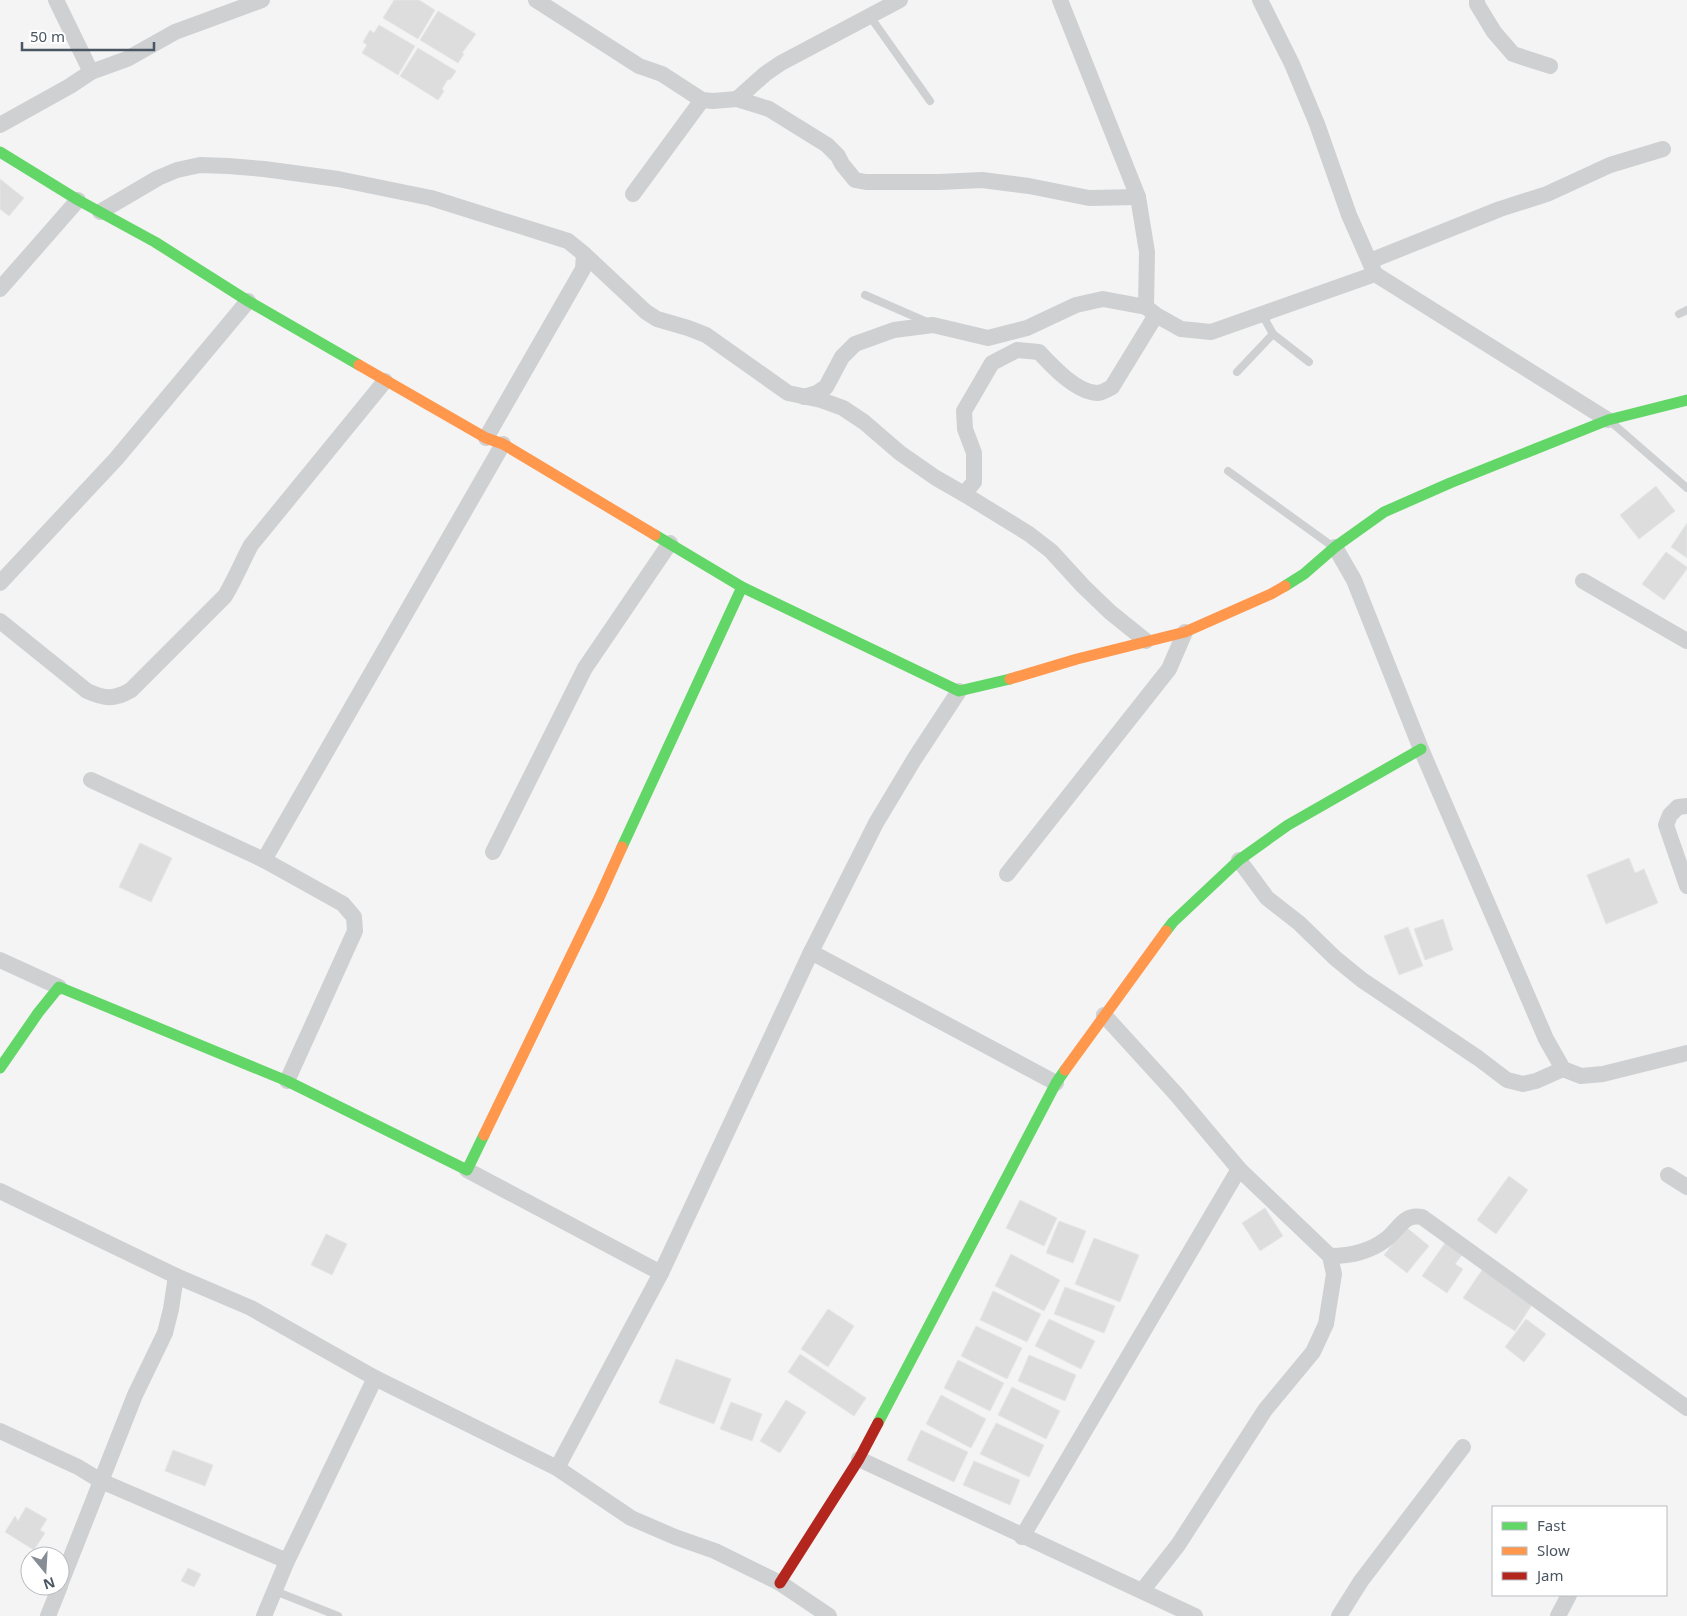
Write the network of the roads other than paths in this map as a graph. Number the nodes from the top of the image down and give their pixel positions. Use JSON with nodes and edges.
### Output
{"nodes":[{"id":1,"x":56,"y":0,"type":"edge"},
{"id":2,"x":262,"y":0,"type":"edge"},
{"id":3,"x":536,"y":0,"type":"edge"},
{"id":4,"x":900,"y":0,"type":"edge"},
{"id":5,"x":1060,"y":0,"type":"edge"},
{"id":6,"x":1260,"y":0,"type":"edge"},
{"id":7,"x":1477,"y":0,"type":"edge"},
{"id":8,"x":869,"y":15,"type":"junction"},
{"id":9,"x":1550,"y":66,"type":"dead end"},
{"id":10,"x":91,"y":72,"type":"junction"},
{"id":11,"x":702,"y":100,"type":"junction"},
{"id":12,"x":737,"y":100,"type":"junction"},
{"id":13,"x":930,"y":101,"type":"dead end"},
{"id":14,"x":0,"y":125,"type":"edge"},
{"id":15,"x":1663,"y":149,"type":"dead end"},
{"id":16,"x":0,"y":152,"type":"edge"},
{"id":17,"x":633,"y":194,"type":"dead end"},
{"id":18,"x":1138,"y":197,"type":"junction"},
{"id":19,"x":78,"y":200,"type":"junction"},
{"id":20,"x":100,"y":212,"type":"junction"},
{"id":21,"x":584,"y":254,"type":"junction"},
{"id":22,"x":1373,"y":268,"type":"junction"},
{"id":23,"x":0,"y":289,"type":"edge"},
{"id":24,"x":865,"y":295,"type":"dead end"},
{"id":25,"x":248,"y":301,"type":"junction"},
{"id":26,"x":1687,"y":310,"type":"edge"},
{"id":27,"x":1151,"y":311,"type":"junction"},
{"id":28,"x":1262,"y":314,"type":"junction"},
{"id":29,"x":1679,"y":314,"type":"dead end"},
{"id":30,"x":933,"y":325,"type":"junction"},
{"id":31,"x":1273,"y":334,"type":"junction"},
{"id":32,"x":1309,"y":362,"type":"dead end"},
{"id":33,"x":1237,"y":372,"type":"dead end"},
{"id":34,"x":385,"y":381,"type":"junction"},
{"id":35,"x":804,"y":397,"type":"junction"},
{"id":36,"x":1687,"y":400,"type":"edge"},
{"id":37,"x":1608,"y":420,"type":"junction"},
{"id":38,"x":486,"y":438,"type":"junction"},
{"id":39,"x":503,"y":444,"type":"junction"},
{"id":40,"x":1228,"y":471,"type":"dead end"},
{"id":41,"x":1687,"y":488,"type":"edge"},
{"id":42,"x":964,"y":494,"type":"junction"},
{"id":43,"x":670,"y":543,"type":"junction"},
{"id":44,"x":1335,"y":548,"type":"junction"},
{"id":45,"x":1584,"y":581,"type":"dead end"},
{"id":46,"x":0,"y":583,"type":"edge"},
{"id":47,"x":742,"y":587,"type":"junction"},
{"id":48,"x":0,"y":621,"type":"edge"},
{"id":49,"x":1185,"y":632,"type":"junction"},
{"id":50,"x":1687,"y":641,"type":"edge"},
{"id":51,"x":1146,"y":642,"type":"junction"},
{"id":52,"x":958,"y":691,"type":"junction"},
{"id":53,"x":1421,"y":749,"type":"junction"},
{"id":54,"x":91,"y":780,"type":"dead end"},
{"id":55,"x":1687,"y":806,"type":"edge"},
{"id":56,"x":493,"y":852,"type":"dead end"},
{"id":57,"x":264,"y":860,"type":"junction"},
{"id":58,"x":1239,"y":860,"type":"junction"},
{"id":59,"x":1007,"y":874,"type":"dead end"},
{"id":60,"x":1687,"y":886,"type":"edge"},
{"id":61,"x":811,"y":952,"type":"junction"},
{"id":62,"x":0,"y":960,"type":"edge"},
{"id":63,"x":59,"y":987,"type":"junction"},
{"id":64,"x":1104,"y":1016,"type":"junction"},
{"id":65,"x":1687,"y":1053,"type":"edge"},
{"id":66,"x":0,"y":1068,"type":"edge"},
{"id":67,"x":1563,"y":1069,"type":"junction"},
{"id":68,"x":287,"y":1081,"type":"junction"},
{"id":69,"x":1056,"y":1084,"type":"junction"},
{"id":70,"x":1239,"y":1169,"type":"junction"},
{"id":71,"x":467,"y":1170,"type":"junction"},
{"id":72,"x":1668,"y":1175,"type":"dead end"},
{"id":73,"x":1687,"y":1187,"type":"edge"},
{"id":74,"x":0,"y":1191,"type":"edge"},
{"id":75,"x":1330,"y":1256,"type":"junction"},
{"id":76,"x":661,"y":1274,"type":"junction"},
{"id":77,"x":176,"y":1276,"type":"junction"},
{"id":78,"x":375,"y":1378,"type":"junction"},
{"id":79,"x":1687,"y":1408,"type":"edge"},
{"id":80,"x":0,"y":1431,"type":"edge"},
{"id":81,"x":1463,"y":1447,"type":"dead end"},
{"id":82,"x":859,"y":1460,"type":"junction"},
{"id":83,"x":557,"y":1468,"type":"junction"},
{"id":84,"x":102,"y":1481,"type":"junction"},
{"id":85,"x":1022,"y":1537,"type":"junction"},
{"id":86,"x":70,"y":1561,"type":"edge"},
{"id":87,"x":287,"y":1561,"type":"junction"},
{"id":88,"x":780,"y":1583,"type":"junction"},
{"id":89,"x":275,"y":1591,"type":"junction"},
{"id":90,"x":1142,"y":1591,"type":"junction"},
{"id":91,"x":56,"y":1596,"type":"edge"},
{"id":92,"x":1568,"y":1596,"type":"edge"},
{"id":93,"x":48,"y":1616,"type":"edge"},
{"id":94,"x":264,"y":1616,"type":"edge"},
{"id":95,"x":338,"y":1616,"type":"edge"},
{"id":96,"x":828,"y":1616,"type":"edge"},
{"id":97,"x":1195,"y":1616,"type":"edge"},
{"id":98,"x":1340,"y":1616,"type":"edge"},
{"id":99,"x":1558,"y":1616,"type":"edge"}],
"edges":[{"from":1,"to":10,"type":"street"},
{"from":2,"to":10,"type":"street"},
{"from":3,"to":11,"type":"street"},
{"from":4,"to":8,"type":"street"},
{"from":5,"to":18,"type":"street"},
{"from":6,"to":22,"type":"street"},
{"from":7,"to":9,"type":"street"},
{"from":8,"to":12,"type":"street"},
{"from":8,"to":13,"type":"lane"},
{"from":10,"to":14,"type":"street"},
{"from":11,"to":12,"type":"street"},
{"from":11,"to":17,"type":"street"},
{"from":12,"to":18,"type":"street"},
{"from":15,"to":22,"type":"street"},
{"from":16,"to":19,"type":"street"},
{"from":18,"to":27,"type":"street"},
{"from":19,"to":20,"type":"street"},
{"from":19,"to":23,"type":"street"},
{"from":20,"to":21,"type":"street"},
{"from":20,"to":25,"type":"street"},
{"from":21,"to":35,"type":"street"},
{"from":21,"to":38,"type":"street"},
{"from":22,"to":28,"type":"street"},
{"from":22,"to":37,"type":"street"},
{"from":24,"to":30,"type":"lane"},
{"from":25,"to":34,"type":"street"},
{"from":25,"to":46,"type":"street"},
{"from":26,"to":29,"type":"lane"},
{"from":27,"to":28,"type":"street"},
{"from":27,"to":30,"type":"street"},
{"from":27,"to":42,"type":"street"},
{"from":28,"to":31,"type":"lane"},
{"from":30,"to":35,"type":"street"},
{"from":31,"to":32,"type":"lane"},
{"from":31,"to":33,"type":"lane"},
{"from":34,"to":38,"type":"street"},
{"from":34,"to":48,"type":"street"},
{"from":35,"to":42,"type":"street"},
{"from":36,"to":37,"type":"street"},
{"from":37,"to":41,"type":"lane"},
{"from":37,"to":44,"type":"street"},
{"from":38,"to":39,"type":"street"},
{"from":39,"to":43,"type":"street"},
{"from":39,"to":57,"type":"street"},
{"from":40,"to":44,"type":"lane"},
{"from":42,"to":51,"type":"street"},
{"from":43,"to":47,"type":"street"},
{"from":43,"to":56,"type":"street"},
{"from":44,"to":49,"type":"street"},
{"from":44,"to":53,"type":"street"},
{"from":45,"to":50,"type":"street"},
{"from":47,"to":52,"type":"street"},
{"from":47,"to":71,"type":"street"},
{"from":49,"to":51,"type":"street"},
{"from":49,"to":59,"type":"street"},
{"from":51,"to":52,"type":"street"},
{"from":52,"to":61,"type":"street"},
{"from":53,"to":58,"type":"street"},
{"from":53,"to":67,"type":"street"},
{"from":54,"to":57,"type":"street"},
{"from":55,"to":60,"type":"street"},
{"from":57,"to":68,"type":"street"},
{"from":58,"to":64,"type":"street"},
{"from":58,"to":67,"type":"street"},
{"from":61,"to":69,"type":"street"},
{"from":61,"to":76,"type":"street"},
{"from":62,"to":63,"type":"street"},
{"from":63,"to":66,"type":"street"},
{"from":63,"to":68,"type":"street"},
{"from":64,"to":69,"type":"street"},
{"from":64,"to":70,"type":"street"},
{"from":65,"to":67,"type":"street"},
{"from":68,"to":71,"type":"street"},
{"from":69,"to":82,"type":"street"},
{"from":70,"to":75,"type":"street"},
{"from":70,"to":85,"type":"street"},
{"from":71,"to":76,"type":"street"},
{"from":72,"to":73,"type":"street"},
{"from":74,"to":77,"type":"street"},
{"from":75,"to":79,"type":"street"},
{"from":75,"to":90,"type":"street"},
{"from":76,"to":83,"type":"street"},
{"from":77,"to":78,"type":"street"},
{"from":77,"to":84,"type":"street"},
{"from":78,"to":83,"type":"street"},
{"from":78,"to":87,"type":"street"},
{"from":80,"to":84,"type":"street"},
{"from":81,"to":98,"type":"street"},
{"from":82,"to":85,"type":"street"},
{"from":82,"to":88,"type":"street"},
{"from":83,"to":88,"type":"street"},
{"from":84,"to":86,"type":"street"},
{"from":84,"to":87,"type":"street"},
{"from":85,"to":90,"type":"street"},
{"from":87,"to":89,"type":"street"},
{"from":88,"to":96,"type":"street"},
{"from":89,"to":94,"type":"street"},
{"from":89,"to":95,"type":"lane"},
{"from":90,"to":97,"type":"street"},
{"from":91,"to":93,"type":"street"},
{"from":92,"to":99,"type":"street"}]}
